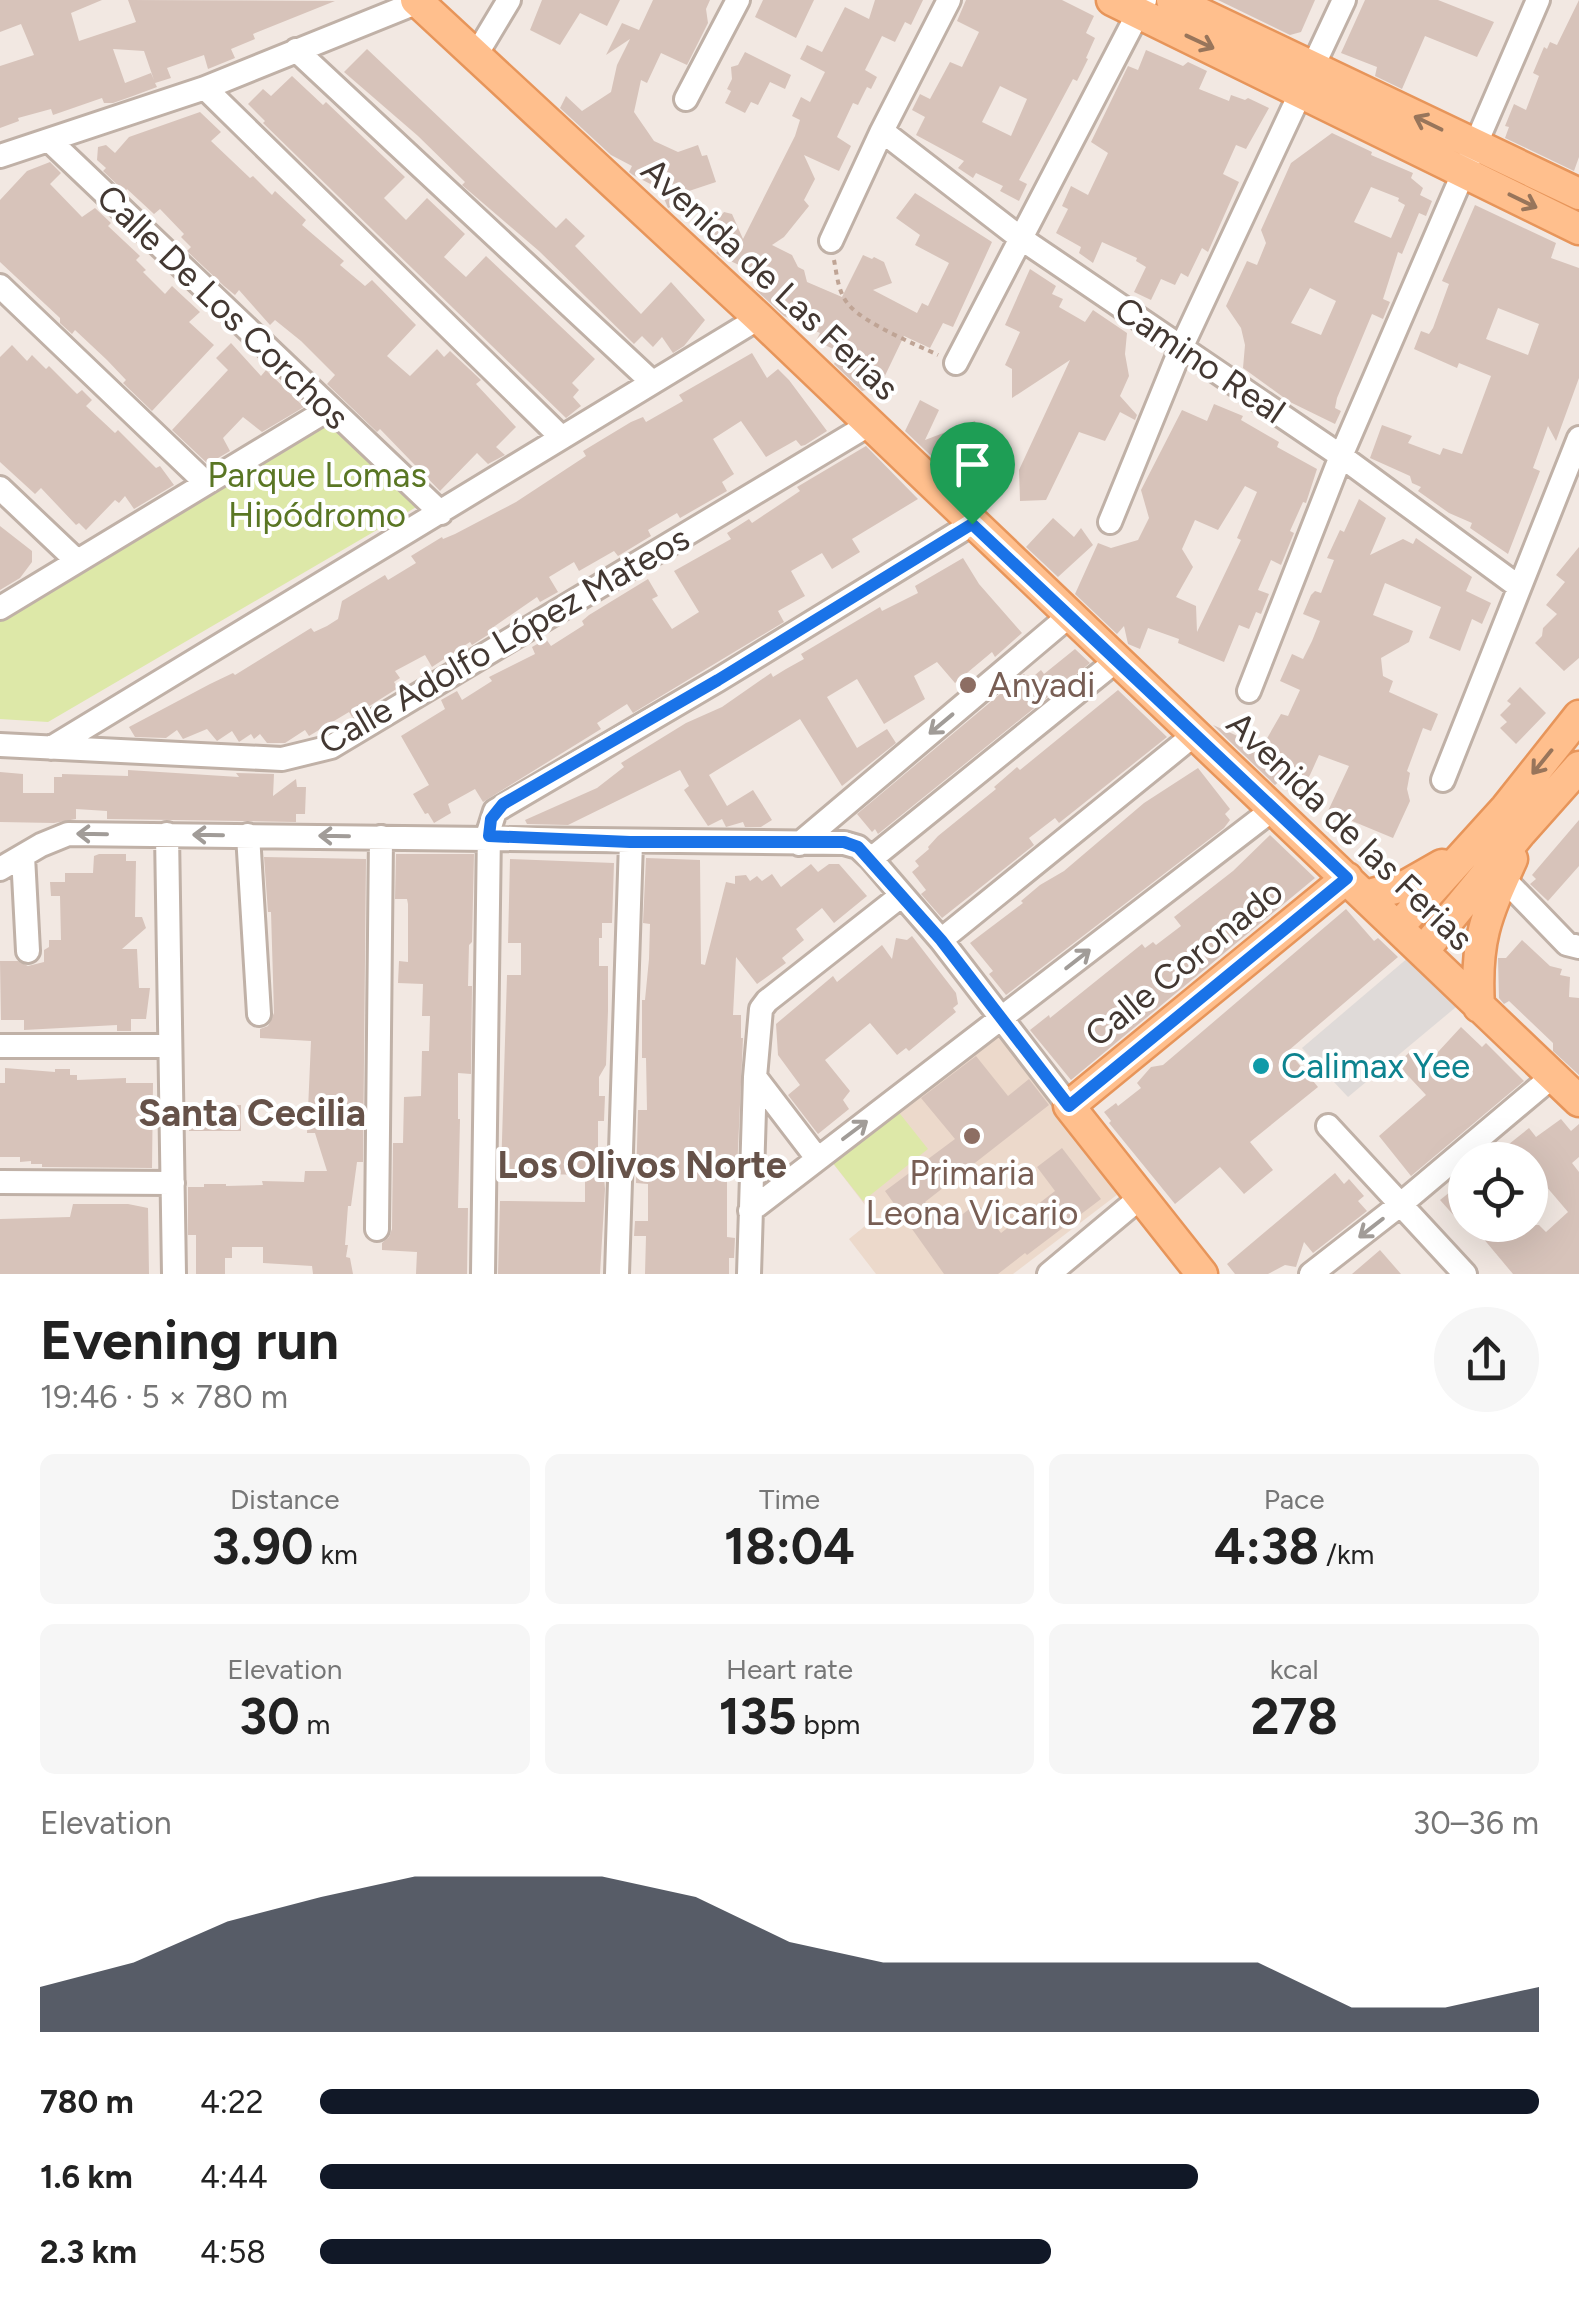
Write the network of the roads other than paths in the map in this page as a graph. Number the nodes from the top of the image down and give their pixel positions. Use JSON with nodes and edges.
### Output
{"nodes":[{"id":1,"x":509,"y":0,"type":"edge"},
{"id":2,"x":738,"y":0,"type":"edge"},
{"id":3,"x":949,"y":0,"type":"edge"},
{"id":4,"x":1172,"y":0,"type":"edge"},
{"id":5,"x":1344,"y":0,"type":"edge"},
{"id":6,"x":1538,"y":0,"type":"edge"},
{"id":7,"x":417,"y":1,"type":"edge"},
{"id":8,"x":1132,"y":4,"type":"edge"},
{"id":9,"x":296,"y":50,"type":"junction"},
{"id":10,"x":476,"y":54,"type":"junction"},
{"id":11,"x":1305,"y":78,"type":"junction"},
{"id":12,"x":206,"y":88,"type":"junction"},
{"id":13,"x":686,"y":99,"type":"dead end"},
{"id":14,"x":882,"y":130,"type":"junction"},
{"id":15,"x":50,"y":140,"type":"junction"},
{"id":16,"x":0,"y":156,"type":"edge"},
{"id":17,"x":1469,"y":158,"type":"junction"},
{"id":18,"x":1579,"y":194,"type":"edge"},
{"id":19,"x":1579,"y":229,"type":"edge"},
{"id":20,"x":1019,"y":237,"type":"junction"},
{"id":21,"x":830,"y":241,"type":"road end"},
{"id":22,"x":0,"y":286,"type":"edge"},
{"id":23,"x":759,"y":318,"type":"junction"},
{"id":24,"x":1181,"y":348,"type":"junction"},
{"id":25,"x":956,"y":363,"type":"road end"},
{"id":26,"x":652,"y":382,"type":"junction"},
{"id":27,"x":329,"y":409,"type":"junction"},
{"id":28,"x":870,"y":424,"type":"junction"},
{"id":29,"x":561,"y":437,"type":"junction"},
{"id":30,"x":1578,"y":442,"type":"edge"},
{"id":31,"x":1342,"y":456,"type":"junction"},
{"id":32,"x":206,"y":483,"type":"junction"},
{"id":33,"x":0,"y":488,"type":"edge"},
{"id":34,"x":441,"y":512,"type":"junction"},
{"id":35,"x":1110,"y":522,"type":"dead end"},
{"id":36,"x":972,"y":524,"type":"junction"},
{"id":37,"x":77,"y":561,"type":"junction"},
{"id":38,"x":1519,"y":587,"type":"junction"},
{"id":39,"x":0,"y":608,"type":"edge"},
{"id":40,"x":1069,"y":616,"type":"junction"},
{"id":41,"x":1118,"y":660,"type":"junction"},
{"id":42,"x":1249,"y":691,"type":"dead end"},
{"id":43,"x":1579,"y":716,"type":"edge"},
{"id":44,"x":1195,"y":734,"type":"junction"},
{"id":45,"x":0,"y":745,"type":"edge"},
{"id":46,"x":51,"y":748,"type":"junction"},
{"id":47,"x":1579,"y":768,"type":"edge"},
{"id":48,"x":1443,"y":780,"type":"dead end"},
{"id":49,"x":1272,"y":810,"type":"junction"},
{"id":50,"x":1520,"y":832,"type":"junction"},
{"id":51,"x":167,"y":834,"type":"junction"},
{"id":52,"x":248,"y":835,"type":"junction"},
{"id":53,"x":489,"y":836,"type":"junction"},
{"id":54,"x":381,"y":837,"type":"junction"},
{"id":55,"x":630,"y":842,"type":"junction"},
{"id":56,"x":800,"y":844,"type":"junction"},
{"id":57,"x":1470,"y":847,"type":"junction"},
{"id":58,"x":23,"y":856,"type":"junction"},
{"id":59,"x":870,"y":858,"type":"junction"},
{"id":60,"x":0,"y":869,"type":"edge"},
{"id":61,"x":1504,"y":878,"type":"junction"},
{"id":62,"x":1356,"y":887,"type":"junction"},
{"id":63,"x":902,"y":895,"type":"junction"},
{"id":64,"x":1398,"y":927,"type":"junction"},
{"id":65,"x":941,"y":940,"type":"junction"},
{"id":66,"x":1579,"y":947,"type":"edge"},
{"id":67,"x":1424,"y":950,"type":"junction"},
{"id":68,"x":28,"y":952,"type":"dead end"},
{"id":69,"x":1480,"y":1007,"type":"junction"},
{"id":70,"x":259,"y":1014,"type":"dead end"},
{"id":71,"x":1000,"y":1018,"type":"junction"},
{"id":72,"x":0,"y":1046,"type":"edge"},
{"id":73,"x":170,"y":1046,"type":"junction"},
{"id":74,"x":1553,"y":1076,"type":"junction"},
{"id":75,"x":755,"y":1077,"type":"junction"},
{"id":76,"x":1579,"y":1101,"type":"edge"},
{"id":77,"x":1069,"y":1106,"type":"junction"},
{"id":78,"x":1328,"y":1126,"type":"dead end"},
{"id":79,"x":817,"y":1158,"type":"junction"},
{"id":80,"x":0,"y":1182,"type":"edge"},
{"id":81,"x":173,"y":1183,"type":"junction"},
{"id":82,"x":1141,"y":1197,"type":"junction"},
{"id":83,"x":1402,"y":1204,"type":"junction"},
{"id":84,"x":750,"y":1211,"type":"junction"},
{"id":85,"x":377,"y":1229,"type":"dead end"},
{"id":86,"x":174,"y":1274,"type":"edge"},
{"id":87,"x":483,"y":1274,"type":"edge"},
{"id":88,"x":618,"y":1274,"type":"edge"},
{"id":89,"x":749,"y":1274,"type":"edge"},
{"id":90,"x":1049,"y":1274,"type":"edge"},
{"id":91,"x":1202,"y":1274,"type":"edge"},
{"id":92,"x":1311,"y":1274,"type":"edge"},
{"id":93,"x":1465,"y":1274,"type":"edge"}],
"edges":[{"from":1,"to":10,"type":"street"},
{"from":2,"to":13,"type":"street"},
{"from":3,"to":14,"type":"street"},
{"from":4,"to":11,"type":"main road"},
{"from":5,"to":11,"type":"street"},
{"from":6,"to":17,"type":"street"},
{"from":7,"to":9,"type":"street"},
{"from":7,"to":10,"type":"main road","name":"Avenida de Las Ferias"},
{"from":8,"to":11,"type":"main road","one_way":true},
{"from":8,"to":20,"type":"street"},
{"from":9,"to":12,"type":"street"},
{"from":9,"to":26,"type":"street"},
{"from":10,"to":23,"type":"main road","name":"Avenida de Las Ferias"},
{"from":11,"to":17,"type":"main road"},
{"from":11,"to":24,"type":"street"},
{"from":12,"to":15,"type":"street"},
{"from":12,"to":29,"type":"street"},
{"from":14,"to":20,"type":"street","name":"Camino Real"},
{"from":14,"to":21,"type":"street"},
{"from":15,"to":16,"type":"street"},
{"from":15,"to":27,"type":"street","name":"Calle De Los Corchos"},
{"from":17,"to":18,"type":"main road"},
{"from":17,"to":19,"type":"main road","one_way":true},
{"from":17,"to":31,"type":"street"},
{"from":20,"to":24,"type":"street","name":"Camino Real"},
{"from":20,"to":25,"type":"street"},
{"from":22,"to":32,"type":"street"},
{"from":23,"to":26,"type":"street"},
{"from":23,"to":28,"type":"main road","name":"Avenida de Las Ferias"},
{"from":24,"to":31,"type":"street","name":"Camino Real"},
{"from":24,"to":35,"type":"street"},
{"from":26,"to":29,"type":"street"},
{"from":27,"to":32,"type":"street"},
{"from":27,"to":34,"type":"street","name":"Calle De Los Corchos"},
{"from":28,"to":36,"type":"main road","name":"Avenida de Las Ferias"},
{"from":28,"to":46,"type":"street","name":"Calle Adolfo López Mateos"},
{"from":29,"to":34,"type":"street"},
{"from":30,"to":38,"type":"street"},
{"from":31,"to":38,"type":"street","name":"Camino Real"},
{"from":31,"to":42,"type":"street"},
{"from":32,"to":37,"type":"street"},
{"from":33,"to":37,"type":"street"},
{"from":34,"to":46,"type":"street"},
{"from":36,"to":40,"type":"main road","name":"Avenida de Las Ferias"},
{"from":36,"to":53,"type":"street"},
{"from":37,"to":39,"type":"street"},
{"from":38,"to":48,"type":"street"},
{"from":40,"to":41,"type":"main road","name":"Avenida de las Ferias"},
{"from":40,"to":56,"type":"street","one_way":true},
{"from":41,"to":44,"type":"main road","name":"Avenida de las Ferias"},
{"from":41,"to":59,"type":"street"},
{"from":43,"to":57,"type":"main road","one_way":true},
{"from":44,"to":49,"type":"main road","name":"Avenida de las Ferias"},
{"from":44,"to":65,"type":"street"},
{"from":45,"to":46,"type":"street","name":"Calle Adolfo López Mateos"},
{"from":47,"to":50,"type":"main road"},
{"from":49,"to":62,"type":"main road","name":"Avenida de las Ferias"},
{"from":71,"to":49,"type":"street","one_way":true},
{"from":50,"to":61,"type":"main road"},
{"from":50,"to":67,"type":"main road"},
{"from":52,"to":51,"type":"street","one_way":true},
{"from":51,"to":58,"type":"street","one_way":true},
{"from":51,"to":73,"type":"street"},
{"from":54,"to":52,"type":"street","one_way":true},
{"from":52,"to":70,"type":"street"},
{"from":53,"to":54,"type":"street"},
{"from":53,"to":55,"type":"street"},
{"from":53,"to":87,"type":"street"},
{"from":54,"to":85,"type":"street"},
{"from":55,"to":56,"type":"street"},
{"from":55,"to":88,"type":"street"},
{"from":56,"to":59,"type":"street"},
{"from":57,"to":62,"type":"main road"},
{"from":57,"to":64,"type":"main road"},
{"from":58,"to":60,"type":"street"},
{"from":58,"to":68,"type":"street"},
{"from":59,"to":63,"type":"street"},
{"from":61,"to":66,"type":"street"},
{"from":61,"to":69,"type":"main road"},
{"from":62,"to":64,"type":"main road","name":"Avenida de las Ferias"},
{"from":62,"to":77,"type":"main road","name":"Calle Coronado"},
{"from":63,"to":65,"type":"street"},
{"from":63,"to":75,"type":"street"},
{"from":64,"to":67,"type":"main road","name":"Avenida de las Ferias"},
{"from":65,"to":71,"type":"street"},
{"from":67,"to":69,"type":"main road","name":"Avenida de las Ferias"},
{"from":69,"to":74,"type":"main road","name":"Avenida de las Ferias"},
{"from":71,"to":77,"type":"street"},
{"from":79,"to":71,"type":"street","one_way":true},
{"from":72,"to":73,"type":"street"},
{"from":73,"to":81,"type":"street"},
{"from":74,"to":76,"type":"main road","name":"Avenida de las Ferias"},
{"from":74,"to":83,"type":"street"},
{"from":75,"to":79,"type":"street"},
{"from":75,"to":84,"type":"street"},
{"from":77,"to":82,"type":"main road"},
{"from":78,"to":83,"type":"street"},
{"from":79,"to":84,"type":"street"},
{"from":80,"to":81,"type":"street"},
{"from":81,"to":86,"type":"street"},
{"from":82,"to":90,"type":"street"},
{"from":82,"to":91,"type":"main road"},
{"from":83,"to":92,"type":"street","one_way":true},
{"from":83,"to":93,"type":"street"},
{"from":84,"to":89,"type":"street"}]}
